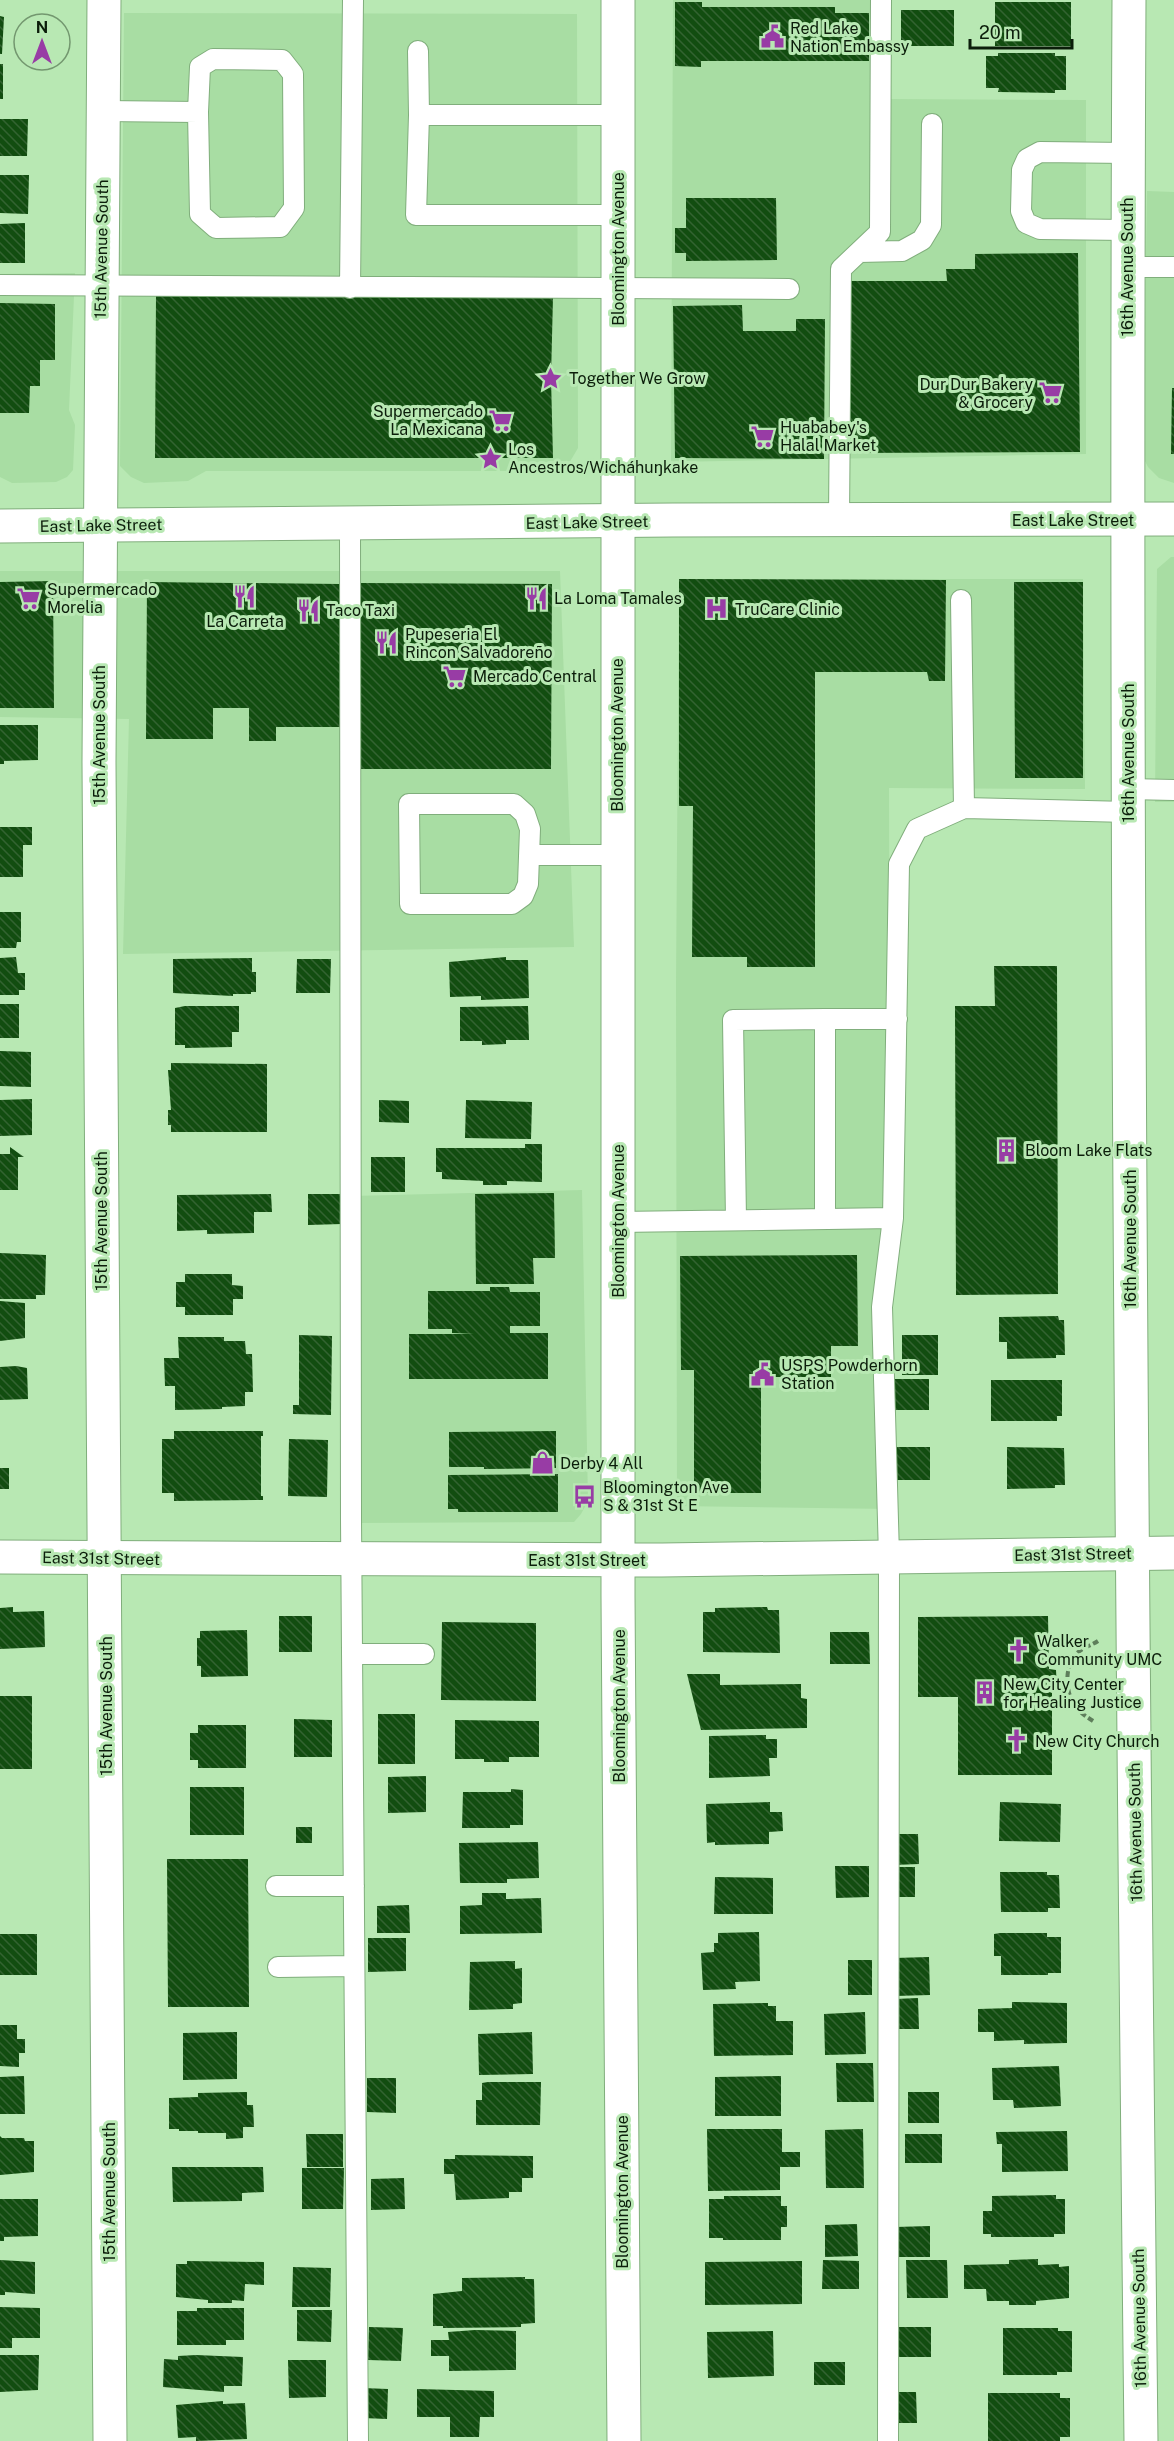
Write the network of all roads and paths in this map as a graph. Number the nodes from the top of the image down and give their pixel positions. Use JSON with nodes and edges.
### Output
{"nodes":[{"id":1,"x":104,"y":0,"type":"edge"},
{"id":2,"x":353,"y":0,"type":"edge"},
{"id":3,"x":618,"y":0,"type":"edge"},
{"id":4,"x":881,"y":0,"type":"edge"},
{"id":5,"x":1129,"y":0,"type":"edge"},
{"id":6,"x":418,"y":51,"type":"dead end"},
{"id":7,"x":103,"y":111,"type":"junction"},
{"id":8,"x":198,"y":112,"type":"junction"},
{"id":9,"x":419,"y":115,"type":"junction"},
{"id":10,"x":619,"y":115,"type":"junction"},
{"id":11,"x":932,"y":124,"type":"dead end"},
{"id":12,"x":1128,"y":153,"type":"junction"},
{"id":13,"x":618,"y":215,"type":"junction"},
{"id":14,"x":1127,"y":230,"type":"junction"},
{"id":15,"x":859,"y":252,"type":"junction"},
{"id":16,"x":1127,"y":267,"type":"junction"},
{"id":17,"x":1174,"y":267,"type":"edge"},
{"id":18,"x":0,"y":285,"type":"edge"},
{"id":19,"x":101,"y":285,"type":"junction"},
{"id":20,"x":350,"y":288,"type":"junction"},
{"id":21,"x":618,"y":289,"type":"junction"},
{"id":22,"x":789,"y":289,"type":"dead end"},
{"id":23,"x":1127,"y":519,"type":"junction"},
{"id":24,"x":1174,"y":519,"type":"edge"},
{"id":25,"x":839,"y":520,"type":"junction"},
{"id":26,"x":617,"y":521,"type":"junction"},
{"id":27,"x":350,"y":523,"type":"junction"},
{"id":28,"x":99,"y":525,"type":"junction"},
{"id":29,"x":0,"y":526,"type":"edge"},
{"id":30,"x":961,"y":600,"type":"dead end"},
{"id":31,"x":1174,"y":790,"type":"edge"},
{"id":32,"x":1128,"y":801,"type":"junction"},
{"id":33,"x":964,"y":808,"type":"junction"},
{"id":34,"x":529,"y":855,"type":"junction"},
{"id":35,"x":617,"y":855,"type":"junction"},
{"id":36,"x":825,"y":1018,"type":"junction"},
{"id":37,"x":897,"y":1018,"type":"junction"},
{"id":38,"x":893,"y":1218,"type":"junction"},
{"id":39,"x":825,"y":1219,"type":"junction"},
{"id":40,"x":736,"y":1220,"type":"junction"},
{"id":41,"x":618,"y":1222,"type":"junction"},
{"id":42,"x":1132,"y":1553,"type":"junction"},
{"id":43,"x":1174,"y":1553,"type":"edge"},
{"id":44,"x":0,"y":1557,"type":"edge"},
{"id":45,"x":889,"y":1557,"type":"junction"},
{"id":46,"x":105,"y":1558,"type":"junction"},
{"id":47,"x":619,"y":1559,"type":"junction"},
{"id":48,"x":352,"y":1560,"type":"junction"},
{"id":49,"x":1098,"y":1641,"type":"dead end"},
{"id":50,"x":352,"y":1654,"type":"junction"},
{"id":51,"x":424,"y":1654,"type":"dead end"},
{"id":52,"x":1093,"y":1721,"type":"dead end"},
{"id":53,"x":276,"y":1886,"type":"dead end"},
{"id":54,"x":354,"y":1886,"type":"junction"},
{"id":55,"x":354,"y":1966,"type":"junction"},
{"id":56,"x":278,"y":1967,"type":"dead end"},
{"id":57,"x":110,"y":2441,"type":"edge"},
{"id":58,"x":358,"y":2441,"type":"edge"},
{"id":59,"x":624,"y":2441,"type":"edge"},
{"id":60,"x":888,"y":2441,"type":"edge"},
{"id":61,"x":1141,"y":2441,"type":"edge"}],
"edges":[{"from":1,"to":7,"type":"street","name":"15th Avenue South"},
{"from":2,"to":20,"type":"lane"},
{"from":3,"to":10,"type":"street","name":"Bloomington Avenue"},
{"from":4,"to":15,"type":"lane"},
{"from":5,"to":12,"type":"street","name":"16th Avenue South"},
{"from":6,"to":9,"type":"lane"},
{"from":7,"to":8,"type":"lane"},
{"from":7,"to":19,"type":"street","name":"15th Avenue South"},
{"from":8,"to":8,"type":"lane"},
{"from":9,"to":10,"type":"lane"},
{"from":9,"to":13,"type":"lane"},
{"from":10,"to":13,"type":"street","name":"Bloomington Avenue"},
{"from":11,"to":15,"type":"lane"},
{"from":12,"to":14,"type":"street","name":"16th Avenue South"},
{"from":12,"to":14,"type":"lane"},
{"from":13,"to":21,"type":"street","name":"Bloomington Avenue"},
{"from":14,"to":16,"type":"street","name":"16th Avenue South"},
{"from":15,"to":25,"type":"lane"},
{"from":16,"to":17,"type":"lane"},
{"from":16,"to":23,"type":"street","name":"16th Avenue South"},
{"from":18,"to":19,"type":"lane"},
{"from":19,"to":20,"type":"lane"},
{"from":19,"to":28,"type":"street","name":"15th Avenue South"},
{"from":20,"to":21,"type":"lane"},
{"from":21,"to":22,"type":"lane"},
{"from":21,"to":26,"type":"street","name":"Bloomington Avenue"},
{"from":23,"to":24,"type":"street","name":"East Lake Street"},
{"from":23,"to":25,"type":"street","name":"East Lake Street"},
{"from":23,"to":32,"type":"street","name":"16th Avenue South"},
{"from":25,"to":26,"type":"street","name":"East Lake Street"},
{"from":26,"to":27,"type":"street","name":"East Lake Street"},
{"from":26,"to":35,"type":"street","name":"Bloomington Avenue"},
{"from":27,"to":28,"type":"street","name":"East Lake Street"},
{"from":27,"to":48,"type":"lane"},
{"from":28,"to":29,"type":"street","name":"East Lake Street"},
{"from":28,"to":46,"type":"street","name":"15th Avenue South"},
{"from":30,"to":33,"type":"lane"},
{"from":31,"to":32,"type":"lane"},
{"from":32,"to":33,"type":"lane"},
{"from":32,"to":42,"type":"street","name":"16th Avenue South"},
{"from":33,"to":37,"type":"lane"},
{"from":34,"to":34,"type":"lane"},
{"from":34,"to":35,"type":"lane"},
{"from":35,"to":41,"type":"street","name":"Bloomington Avenue"},
{"from":36,"to":37,"type":"lane"},
{"from":36,"to":39,"type":"lane"},
{"from":36,"to":40,"type":"lane"},
{"from":37,"to":38,"type":"lane"},
{"from":38,"to":39,"type":"lane"},
{"from":38,"to":45,"type":"lane"},
{"from":39,"to":40,"type":"lane"},
{"from":40,"to":41,"type":"lane"},
{"from":41,"to":47,"type":"street","name":"Bloomington Avenue"},
{"from":42,"to":43,"type":"street","name":"East 31st Street"},
{"from":42,"to":45,"type":"street","name":"East 31st Street"},
{"from":42,"to":61,"type":"street","name":"16th Avenue South"},
{"from":44,"to":46,"type":"street","name":"East 31st Street"},
{"from":45,"to":47,"type":"street","name":"East 31st Street"},
{"from":45,"to":60,"type":"lane"},
{"from":46,"to":48,"type":"street","name":"East 31st Street"},
{"from":46,"to":57,"type":"street","name":"15th Avenue South"},
{"from":47,"to":48,"type":"street","name":"East 31st Street"},
{"from":47,"to":59,"type":"street","name":"Bloomington Avenue"},
{"from":48,"to":50,"type":"lane"},
{"from":49,"to":52,"type":"path"},
{"from":50,"to":51,"type":"lane"},
{"from":50,"to":54,"type":"lane"},
{"from":53,"to":54,"type":"lane"},
{"from":54,"to":55,"type":"lane"},
{"from":55,"to":56,"type":"lane"},
{"from":55,"to":58,"type":"lane"}]}
